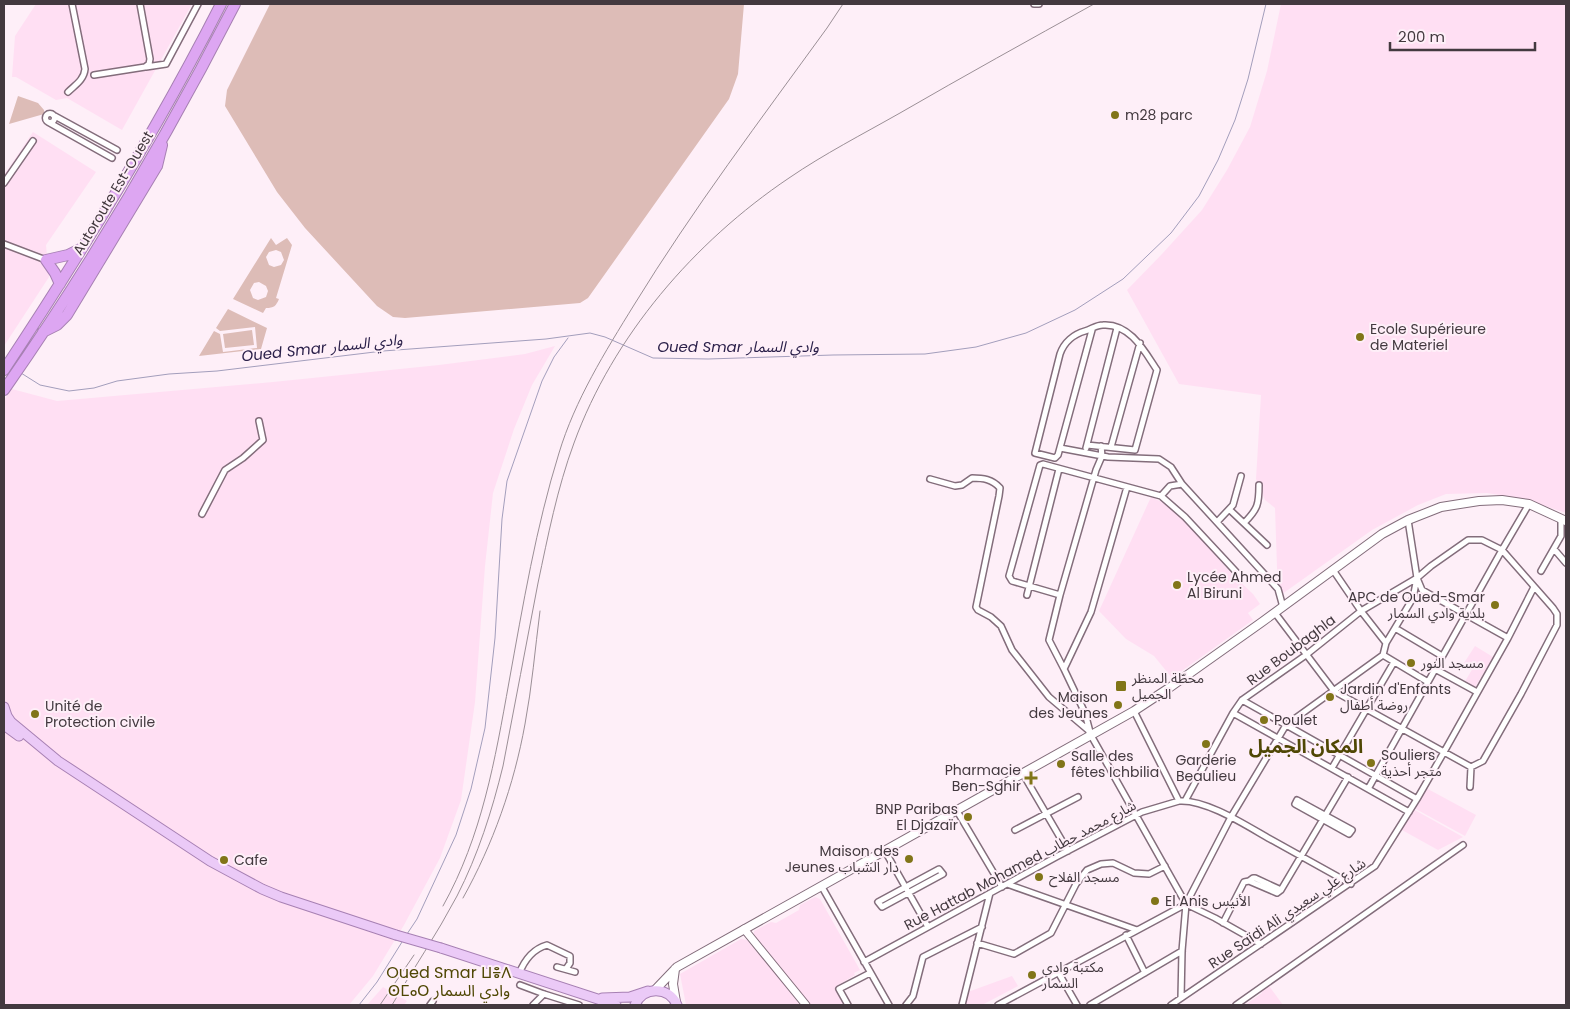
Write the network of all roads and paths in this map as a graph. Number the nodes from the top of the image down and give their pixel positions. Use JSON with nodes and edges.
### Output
{"nodes":[{"id":1,"x":72,"y":4,"type":"edge"},
{"id":2,"x":140,"y":4,"type":"edge"},
{"id":3,"x":198,"y":4,"type":"edge"},
{"id":4,"x":220,"y":4,"type":"edge"},
{"id":5,"x":235,"y":4,"type":"edge"},
{"id":6,"x":1034,"y":4,"type":"edge"},
{"id":7,"x":1039,"y":4,"type":"edge"},
{"id":8,"x":145,"y":67,"type":"junction"},
{"id":9,"x":94,"y":75,"type":"dead end"},
{"id":10,"x":68,"y":92,"type":"dead end"},
{"id":11,"x":33,"y":141,"type":"dead end"},
{"id":12,"x":116,"y":150,"type":"dead end"},
{"id":13,"x":112,"y":158,"type":"dead end"},
{"id":14,"x":4,"y":183,"type":"edge"},
{"id":15,"x":4,"y":244,"type":"edge"},
{"id":16,"x":83,"y":247,"type":"junction"},
{"id":17,"x":46,"y":260,"type":"junction"},
{"id":18,"x":60,"y":284,"type":"junction"},
{"id":19,"x":1118,"y":328,"type":"junction"},
{"id":20,"x":1092,"y":330,"type":"junction"},
{"id":21,"x":1140,"y":343,"type":"junction"},
{"id":22,"x":4,"y":370,"type":"edge"},
{"id":23,"x":5,"y":389,"type":"edge"},
{"id":24,"x":259,"y":421,"type":"dead end"},
{"id":25,"x":1087,"y":445,"type":"junction"},
{"id":26,"x":1102,"y":446,"type":"junction"},
{"id":27,"x":1111,"y":447,"type":"junction"},
{"id":28,"x":1060,"y":448,"type":"junction"},
{"id":29,"x":1085,"y":452,"type":"junction"},
{"id":30,"x":1102,"y":456,"type":"junction"},
{"id":31,"x":1059,"y":469,"type":"junction"},
{"id":32,"x":1241,"y":476,"type":"dead end"},
{"id":33,"x":930,"y":479,"type":"dead end"},
{"id":34,"x":1094,"y":479,"type":"junction"},
{"id":35,"x":1182,"y":484,"type":"junction"},
{"id":36,"x":1259,"y":485,"type":"dead end"},
{"id":37,"x":1127,"y":487,"type":"junction"},
{"id":38,"x":1161,"y":496,"type":"junction"},
{"id":39,"x":1529,"y":504,"type":"junction"},
{"id":40,"x":1230,"y":510,"type":"junction"},
{"id":41,"x":202,"y":514,"type":"dead end"},
{"id":42,"x":1408,"y":520,"type":"junction"},
{"id":43,"x":1564,"y":520,"type":"edge"},
{"id":44,"x":1217,"y":522,"type":"junction"},
{"id":45,"x":1244,"y":523,"type":"junction"},
{"id":46,"x":1267,"y":545,"type":"dead end"},
{"id":47,"x":1554,"y":549,"type":"junction"},
{"id":48,"x":1502,"y":550,"type":"junction"},
{"id":49,"x":1566,"y":563,"type":"edge"},
{"id":50,"x":1333,"y":570,"type":"junction"},
{"id":51,"x":1541,"y":571,"type":"dead end"},
{"id":52,"x":1239,"y":574,"type":"dead end"},
{"id":53,"x":1417,"y":578,"type":"junction"},
{"id":54,"x":1028,"y":586,"type":"junction"},
{"id":55,"x":1534,"y":587,"type":"junction"},
{"id":56,"x":1027,"y":595,"type":"dead end"},
{"id":57,"x":1060,"y":595,"type":"junction"},
{"id":58,"x":1283,"y":606,"type":"junction"},
{"id":59,"x":1361,"y":611,"type":"junction"},
{"id":60,"x":1275,"y":613,"type":"junction"},
{"id":61,"x":1466,"y":614,"type":"junction"},
{"id":62,"x":1395,"y":628,"type":"junction"},
{"id":63,"x":1508,"y":638,"type":"junction"},
{"id":64,"x":1386,"y":644,"type":"junction"},
{"id":65,"x":1306,"y":654,"type":"junction"},
{"id":66,"x":1383,"y":655,"type":"junction"},
{"id":67,"x":1442,"y":656,"type":"junction"},
{"id":68,"x":1394,"y":662,"type":"junction"},
{"id":69,"x":1064,"y":669,"type":"junction"},
{"id":70,"x":1435,"y":669,"type":"junction"},
{"id":71,"x":1428,"y":682,"type":"junction"},
{"id":72,"x":1334,"y":690,"type":"junction"},
{"id":73,"x":1477,"y":692,"type":"junction"},
{"id":74,"x":1242,"y":700,"type":"junction"},
{"id":75,"x":4,"y":707,"type":"edge"},
{"id":76,"x":1366,"y":709,"type":"junction"},
{"id":77,"x":1134,"y":711,"type":"junction"},
{"id":78,"x":1233,"y":713,"type":"junction"},
{"id":79,"x":4,"y":725,"type":"edge"},
{"id":80,"x":1286,"y":726,"type":"junction"},
{"id":81,"x":1401,"y":728,"type":"junction"},
{"id":82,"x":1091,"y":735,"type":"junction"},
{"id":83,"x":1278,"y":738,"type":"junction"},
{"id":84,"x":1444,"y":752,"type":"junction"},
{"id":85,"x":1340,"y":755,"type":"junction"},
{"id":86,"x":51,"y":756,"type":"junction"},
{"id":87,"x":1471,"y":767,"type":"junction"},
{"id":88,"x":1332,"y":768,"type":"junction"},
{"id":89,"x":1023,"y":774,"type":"junction"},
{"id":90,"x":1375,"y":776,"type":"junction"},
{"id":91,"x":1348,"y":777,"type":"junction"},
{"id":92,"x":1470,"y":787,"type":"dead end"},
{"id":93,"x":1368,"y":788,"type":"junction"},
{"id":94,"x":1078,"y":797,"type":"dead end"},
{"id":95,"x":1417,"y":799,"type":"junction"},
{"id":96,"x":1182,"y":801,"type":"junction"},
{"id":97,"x":957,"y":811,"type":"junction"},
{"id":98,"x":1409,"y":812,"type":"junction"},
{"id":99,"x":1046,"y":814,"type":"junction"},
{"id":100,"x":1135,"y":816,"type":"junction"},
{"id":101,"x":1230,"y":817,"type":"junction"},
{"id":102,"x":1324,"y":818,"type":"junction"},
{"id":103,"x":1015,"y":830,"type":"dead end"},
{"id":104,"x":1463,"y":845,"type":"dead end"},
{"id":105,"x":885,"y":851,"type":"junction"},
{"id":106,"x":1068,"y":851,"type":"junction"},
{"id":107,"x":1301,"y":856,"type":"junction"},
{"id":108,"x":1166,"y":866,"type":"junction"},
{"id":109,"x":1351,"y":884,"type":"junction"},
{"id":110,"x":1004,"y":885,"type":"junction"},
{"id":111,"x":822,"y":887,"type":"junction"},
{"id":112,"x":908,"y":889,"type":"junction"},
{"id":113,"x":990,"y":892,"type":"junction"},
{"id":114,"x":1186,"y":904,"type":"junction"},
{"id":115,"x":1066,"y":905,"type":"junction"},
{"id":116,"x":1223,"y":922,"type":"junction"},
{"id":117,"x":928,"y":927,"type":"junction"},
{"id":118,"x":982,"y":927,"type":"junction"},
{"id":119,"x":744,"y":930,"type":"junction"},
{"id":120,"x":1136,"y":930,"type":"junction"},
{"id":121,"x":1126,"y":936,"type":"junction"},
{"id":122,"x":977,"y":943,"type":"junction"},
{"id":123,"x":1261,"y":944,"type":"junction"},
{"id":124,"x":1182,"y":951,"type":"junction"},
{"id":125,"x":864,"y":962,"type":"junction"},
{"id":126,"x":557,"y":967,"type":"dead end"},
{"id":127,"x":566,"y":969,"type":"junction"},
{"id":128,"x":675,"y":969,"type":"junction"},
{"id":129,"x":575,"y":972,"type":"dead end"},
{"id":130,"x":1058,"y":972,"type":"junction"},
{"id":131,"x":870,"y":973,"type":"junction"},
{"id":132,"x":1145,"y":973,"type":"junction"},
{"id":133,"x":519,"y":974,"type":"junction"},
{"id":134,"x":520,"y":985,"type":"dead end"},
{"id":135,"x":651,"y":991,"type":"junction"},
{"id":136,"x":544,"y":994,"type":"junction"},
{"id":137,"x":1181,"y":998,"type":"junction"},
{"id":138,"x":595,"y":1000,"type":"edge"},
{"id":139,"x":566,"y":1003,"type":"edge"},
{"id":140,"x":677,"y":1004,"type":"edge"},
{"id":141,"x":533,"y":1005,"type":"edge"},
{"id":142,"x":579,"y":1005,"type":"edge"},
{"id":143,"x":616,"y":1005,"type":"edge"},
{"id":144,"x":634,"y":1005,"type":"edge"},
{"id":145,"x":806,"y":1005,"type":"edge"},
{"id":146,"x":848,"y":1005,"type":"edge"},
{"id":147,"x":889,"y":1005,"type":"edge"},
{"id":148,"x":906,"y":1005,"type":"edge"},
{"id":149,"x":962,"y":1005,"type":"edge"},
{"id":150,"x":998,"y":1005,"type":"edge"},
{"id":151,"x":1077,"y":1005,"type":"edge"},
{"id":152,"x":1090,"y":1005,"type":"edge"},
{"id":153,"x":1171,"y":1005,"type":"edge"},
{"id":154,"x":1236,"y":1005,"type":"edge"}],
"edges":[{"from":1,"to":10,"type":"street"},
{"from":2,"to":8,"type":"street"},
{"from":3,"to":8,"type":"street"},
{"from":4,"to":16,"type":"highway","name":"Autoroute Est-Ouest"},
{"from":5,"to":23,"type":"highway","name":"Autoroute Est-Ouest"},
{"from":6,"to":7,"type":"street"},
{"from":8,"to":9,"type":"street"},
{"from":11,"to":14,"type":"street"},
{"from":12,"to":13,"type":"street"},
{"from":15,"to":17,"type":"street"},
{"from":16,"to":17,"type":"highway"},
{"from":16,"to":18,"type":"highway","name":"Autoroute Est-Ouest"},
{"from":17,"to":18,"type":"highway"},
{"from":18,"to":22,"type":"highway","name":"Autoroute Est-Ouest"},
{"from":19,"to":20,"type":"street"},
{"from":19,"to":21,"type":"street"},
{"from":19,"to":25,"type":"street"},
{"from":20,"to":28,"type":"street"},
{"from":20,"to":28,"type":"street"},
{"from":21,"to":27,"type":"street"},
{"from":21,"to":27,"type":"street"},
{"from":24,"to":41,"type":"street"},
{"from":25,"to":26,"type":"street"},
{"from":25,"to":29,"type":"street"},
{"from":26,"to":27,"type":"street"},
{"from":26,"to":30,"type":"street"},
{"from":28,"to":29,"type":"street"},
{"from":29,"to":30,"type":"street"},
{"from":30,"to":34,"type":"street"},
{"from":30,"to":35,"type":"street"},
{"from":31,"to":34,"type":"street"},
{"from":31,"to":54,"type":"street"},
{"from":31,"to":54,"type":"street"},
{"from":32,"to":40,"type":"street"},
{"from":33,"to":82,"type":"street"},
{"from":34,"to":37,"type":"street"},
{"from":34,"to":57,"type":"street"},
{"from":35,"to":38,"type":"street"},
{"from":35,"to":44,"type":"street"},
{"from":36,"to":45,"type":"street"},
{"from":37,"to":38,"type":"street"},
{"from":37,"to":69,"type":"street"},
{"from":38,"to":52,"type":"street"},
{"from":39,"to":42,"type":"main road"},
{"from":39,"to":43,"type":"main road"},
{"from":39,"to":48,"type":"street"},
{"from":40,"to":44,"type":"street"},
{"from":40,"to":45,"type":"street"},
{"from":42,"to":50,"type":"main road"},
{"from":42,"to":53,"type":"street"},
{"from":43,"to":47,"type":"street"},
{"from":44,"to":58,"type":"street"},
{"from":45,"to":46,"type":"street"},
{"from":47,"to":49,"type":"street"},
{"from":47,"to":51,"type":"street"},
{"from":48,"to":53,"type":"street","name":"Rue Boubaghla"},
{"from":48,"to":55,"type":"street"},
{"from":48,"to":61,"type":"street"},
{"from":50,"to":58,"type":"main road"},
{"from":50,"to":59,"type":"street"},
{"from":53,"to":59,"type":"street","name":"Rue Boubaghla"},
{"from":53,"to":61,"type":"street"},
{"from":53,"to":62,"type":"street"},
{"from":54,"to":56,"type":"street"},
{"from":54,"to":57,"type":"street"},
{"from":55,"to":63,"type":"street","name":"Rue Saïdi Ali شارع علي سعيدي"},
{"from":55,"to":87,"type":"street"},
{"from":57,"to":69,"type":"street"},
{"from":58,"to":60,"type":"main road"},
{"from":59,"to":64,"type":"street"},
{"from":59,"to":65,"type":"street","name":"Rue Boubaghla"},
{"from":60,"to":65,"type":"street"},
{"from":60,"to":77,"type":"main road"},
{"from":61,"to":63,"type":"street"},
{"from":61,"to":67,"type":"street"},
{"from":62,"to":64,"type":"street"},
{"from":62,"to":67,"type":"street"},
{"from":63,"to":73,"type":"street","name":"Rue Saïdi Ali شارع علي سعيدي"},
{"from":64,"to":66,"type":"street"},
{"from":65,"to":72,"type":"street"},
{"from":65,"to":74,"type":"street","name":"Rue Boubaghla"},
{"from":66,"to":68,"type":"street"},
{"from":66,"to":72,"type":"street"},
{"from":67,"to":70,"type":"street"},
{"from":68,"to":71,"type":"street"},
{"from":68,"to":76,"type":"street"},
{"from":69,"to":82,"type":"street"},
{"from":70,"to":71,"type":"street"},
{"from":70,"to":73,"type":"street"},
{"from":71,"to":81,"type":"street"},
{"from":72,"to":76,"type":"street"},
{"from":72,"to":80,"type":"street"},
{"from":73,"to":84,"type":"street","name":"Rue Saïdi Ali شارع علي سعيدي"},
{"from":74,"to":78,"type":"street","name":"Rue Boubaghla"},
{"from":74,"to":80,"type":"street"},
{"from":75,"to":86,"type":"main road"},
{"from":76,"to":81,"type":"street"},
{"from":76,"to":85,"type":"street"},
{"from":77,"to":82,"type":"main road"},
{"from":77,"to":96,"type":"street"},
{"from":78,"to":83,"type":"street"},
{"from":78,"to":96,"type":"street","name":"Rue Boubaghla"},
{"from":79,"to":86,"type":"main road"},
{"from":80,"to":83,"type":"street"},
{"from":80,"to":85,"type":"street"},
{"from":81,"to":84,"type":"street"},
{"from":81,"to":90,"type":"street"},
{"from":82,"to":89,"type":"main road"},
{"from":82,"to":100,"type":"street"},
{"from":83,"to":88,"type":"street"},
{"from":83,"to":101,"type":"street"},
{"from":84,"to":87,"type":"street"},
{"from":84,"to":95,"type":"street","name":"Rue Saïdi Ali شارع علي سعيدي"},
{"from":85,"to":88,"type":"street"},
{"from":85,"to":90,"type":"street"},
{"from":86,"to":133,"type":"main road","bridge":true},
{"from":87,"to":92,"type":"street"},
{"from":88,"to":91,"type":"street"},
{"from":89,"to":97,"type":"main road"},
{"from":89,"to":99,"type":"street"},
{"from":90,"to":93,"type":"street"},
{"from":90,"to":95,"type":"street"},
{"from":91,"to":93,"type":"street"},
{"from":91,"to":102,"type":"street"},
{"from":93,"to":98,"type":"street"},
{"from":94,"to":99,"type":"street"},
{"from":95,"to":98,"type":"street","name":"Rue Saïdi Ali شارع علي سعيدي"},
{"from":96,"to":100,"type":"street","name":"Rue Hattab Mohamed شارع محمد حطاب"},
{"from":96,"to":101,"type":"street"},
{"from":97,"to":105,"type":"main road"},
{"from":97,"to":110,"type":"street"},
{"from":98,"to":109,"type":"street","name":"Rue Saïdi Ali شارع علي سعيدي"},
{"from":99,"to":103,"type":"street"},
{"from":99,"to":106,"type":"street"},
{"from":100,"to":106,"type":"street","name":"Rue Hattab Mohamed شارع محمد حطاب"},
{"from":100,"to":108,"type":"street"},
{"from":101,"to":107,"type":"street"},
{"from":101,"to":114,"type":"street"},
{"from":102,"to":102,"type":"street"},
{"from":102,"to":102,"type":"street"},
{"from":102,"to":107,"type":"street"},
{"from":104,"to":154,"type":"street"},
{"from":105,"to":111,"type":"main road"},
{"from":105,"to":112,"type":"street"},
{"from":106,"to":110,"type":"street","name":"Rue Hattab Mohamed شارع محمد حطاب"},
{"from":107,"to":109,"type":"street"},
{"from":107,"to":116,"type":"street"},
{"from":108,"to":114,"type":"street"},
{"from":108,"to":115,"type":"street"},
{"from":109,"to":123,"type":"street","name":"Rue Saïdi Ali شارع علي سعيدي"},
{"from":110,"to":113,"type":"street","name":"Rue Hattab Mohamed شارع محمد حطاب"},
{"from":110,"to":115,"type":"street"},
{"from":111,"to":119,"type":"main road"},
{"from":111,"to":125,"type":"street"},
{"from":112,"to":112,"type":"street"},
{"from":112,"to":112,"type":"street"},
{"from":112,"to":117,"type":"street"},
{"from":113,"to":117,"type":"street","name":"Rue Hattab Mohamed شارع محمد حطاب"},
{"from":113,"to":118,"type":"street"},
{"from":114,"to":116,"type":"street"},
{"from":114,"to":120,"type":"street"},
{"from":114,"to":124,"type":"street"},
{"from":115,"to":120,"type":"street"},
{"from":115,"to":122,"type":"street"},
{"from":116,"to":123,"type":"street"},
{"from":117,"to":125,"type":"street","name":"Rue Hattab Mohamed شارع محمد حطاب"},
{"from":118,"to":122,"type":"street"},
{"from":118,"to":148,"type":"street"},
{"from":119,"to":128,"type":"main road"},
{"from":119,"to":145,"type":"street"},
{"from":120,"to":121,"type":"street"},
{"from":121,"to":130,"type":"street"},
{"from":121,"to":132,"type":"street"},
{"from":122,"to":149,"type":"street"},
{"from":123,"to":137,"type":"street","name":"Rue Saïdi Ali شارع علي سعيدي"},
{"from":124,"to":132,"type":"street"},
{"from":124,"to":137,"type":"street"},
{"from":125,"to":131,"type":"street"},
{"from":126,"to":127,"type":"street"},
{"from":127,"to":129,"type":"street"},
{"from":127,"to":133,"type":"street"},
{"from":128,"to":135,"type":"main road"},
{"from":128,"to":140,"type":"main road"},
{"from":130,"to":150,"type":"street"},
{"from":130,"to":151,"type":"street"},
{"from":131,"to":146,"type":"street"},
{"from":131,"to":147,"type":"street"},
{"from":132,"to":152,"type":"street"},
{"from":133,"to":138,"type":"main road"},
{"from":134,"to":136,"type":"street"},
{"from":135,"to":138,"type":"main road"},
{"from":135,"to":140,"type":"main road"},
{"from":135,"to":144,"type":"main road"},
{"from":136,"to":139,"type":"street"},
{"from":136,"to":141,"type":"street"},
{"from":137,"to":153,"type":"street","name":"Rue Saïdi Ali شارع علي سعيدي"},
{"from":138,"to":143,"type":"main road"},
{"from":139,"to":142,"type":"street"}]}
